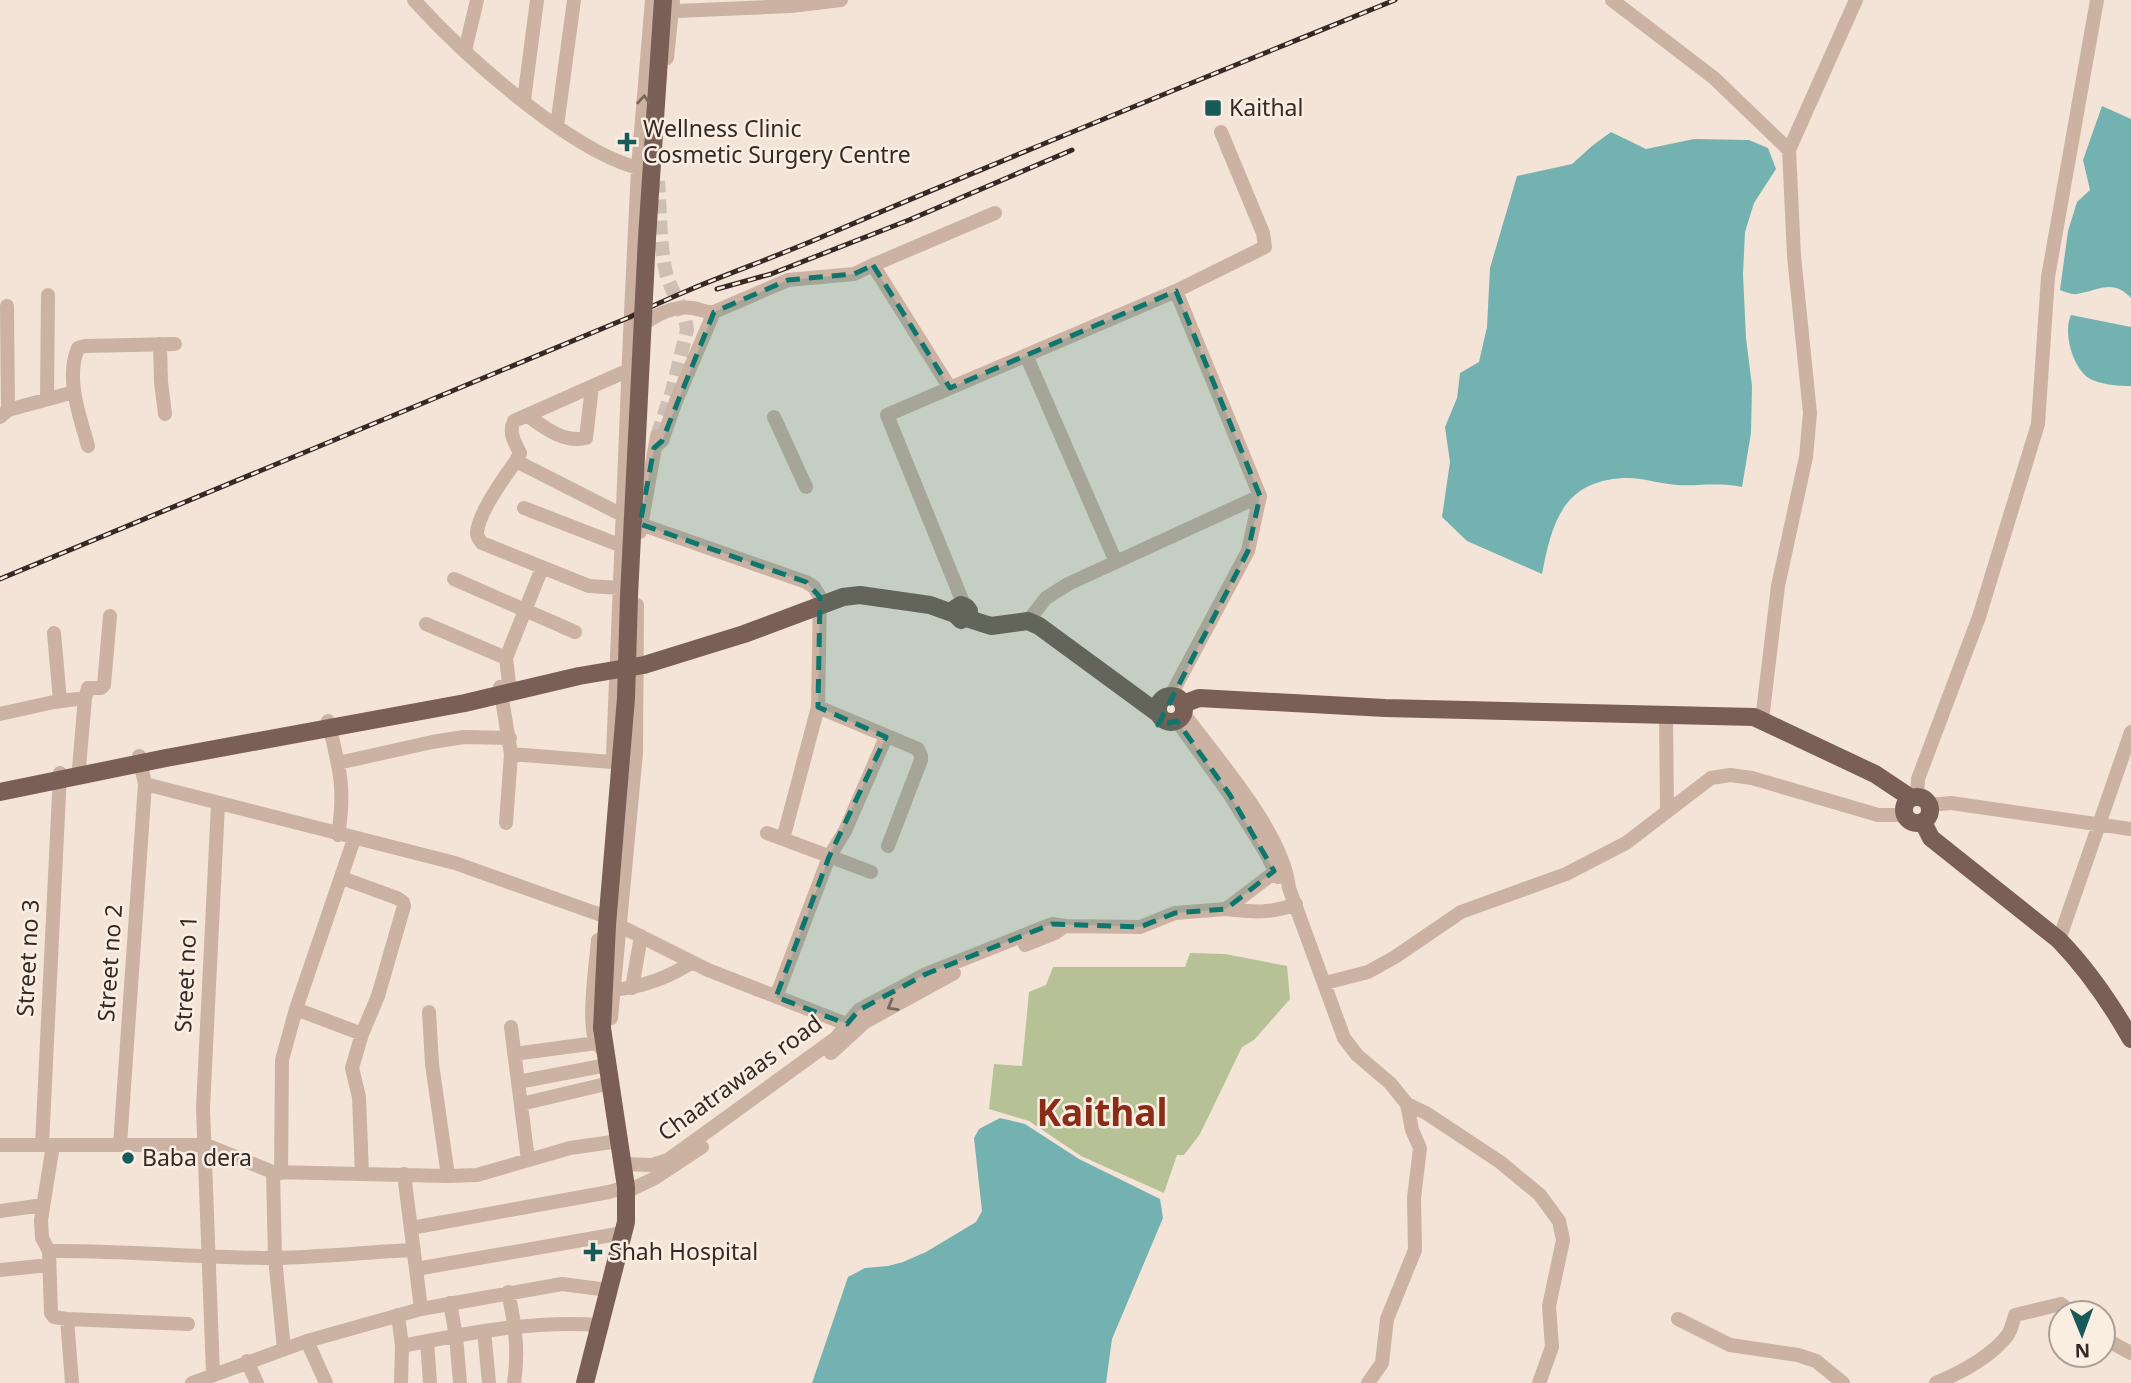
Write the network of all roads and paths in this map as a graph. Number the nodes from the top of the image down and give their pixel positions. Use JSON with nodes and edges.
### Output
{"nodes":[{"id":1,"x":414,"y":0,"type":"edge"},
{"id":2,"x":477,"y":0,"type":"edge"},
{"id":3,"x":537,"y":0,"type":"edge"},
{"id":4,"x":574,"y":0,"type":"edge"},
{"id":5,"x":733,"y":0,"type":"edge"},
{"id":6,"x":841,"y":0,"type":"edge"},
{"id":7,"x":1612,"y":0,"type":"edge"},
{"id":8,"x":1856,"y":0,"type":"edge"},
{"id":9,"x":2096,"y":0,"type":"edge"},
{"id":10,"x":662,"y":4,"type":"edge"},
{"id":11,"x":705,"y":4,"type":"edge"},
{"id":12,"x":465,"y":51,"type":"junction"},
{"id":13,"x":524,"y":100,"type":"junction"},
{"id":14,"x":557,"y":126,"type":"junction"},
{"id":15,"x":1221,"y":132,"type":"dead end"},
{"id":16,"x":1789,"y":150,"type":"junction"},
{"id":17,"x":638,"y":168,"type":"junction"},
{"id":18,"x":995,"y":213,"type":"dead end"},
{"id":19,"x":873,"y":265,"type":"junction"},
{"id":20,"x":1176,"y":290,"type":"junction"},
{"id":21,"x":48,"y":295,"type":"dead end"},
{"id":22,"x":7,"y":306,"type":"dead end"},
{"id":23,"x":714,"y":312,"type":"junction"},
{"id":24,"x":630,"y":334,"type":"junction"},
{"id":25,"x":160,"y":344,"type":"junction"},
{"id":26,"x":175,"y":344,"type":"dead end"},
{"id":27,"x":1026,"y":355,"type":"junction"},
{"id":28,"x":629,"y":370,"type":"junction"},
{"id":29,"x":592,"y":387,"type":"junction"},
{"id":30,"x":950,"y":388,"type":"junction"},
{"id":31,"x":74,"y":392,"type":"junction"},
{"id":32,"x":47,"y":398,"type":"junction"},
{"id":33,"x":4,"y":414,"type":"edge"},
{"id":34,"x":165,"y":414,"type":"dead end"},
{"id":35,"x":528,"y":416,"type":"junction"},
{"id":36,"x":774,"y":416,"type":"dead end"},
{"id":37,"x":88,"y":446,"type":"dead end"},
{"id":38,"x":516,"y":461,"type":"junction"},
{"id":39,"x":806,"y":487,"type":"dead end"},
{"id":40,"x":1260,"y":496,"type":"junction"},
{"id":41,"x":524,"y":508,"type":"dead end"},
{"id":42,"x":622,"y":514,"type":"junction"},
{"id":43,"x":640,"y":524,"type":"junction"},
{"id":44,"x":622,"y":546,"type":"junction"},
{"id":45,"x":1116,"y":562,"type":"junction"},
{"id":46,"x":542,"y":568,"type":"junction"},
{"id":47,"x":454,"y":579,"type":"dead end"},
{"id":48,"x":620,"y":588,"type":"junction"},
{"id":49,"x":819,"y":602,"type":"junction"},
{"id":50,"x":524,"y":611,"type":"junction"},
{"id":51,"x":963,"y":611,"type":"junction"},
{"id":52,"x":110,"y":615,"type":"dead end"},
{"id":53,"x":1030,"y":618,"type":"junction"},
{"id":54,"x":426,"y":624,"type":"dead end"},
{"id":55,"x":575,"y":632,"type":"dead end"},
{"id":56,"x":54,"y":634,"type":"dead end"},
{"id":57,"x":506,"y":659,"type":"junction"},
{"id":58,"x":637,"y":661,"type":"junction"},
{"id":59,"x":617,"y":666,"type":"junction"},
{"id":60,"x":505,"y":689,"type":"junction"},
{"id":61,"x":85,"y":698,"type":"junction"},
{"id":62,"x":60,"y":701,"type":"junction"},
{"id":63,"x":818,"y":707,"type":"junction"},
{"id":64,"x":1172,"y":708,"type":"junction"},
{"id":65,"x":0,"y":714,"type":"edge"},
{"id":66,"x":1666,"y":715,"type":"junction"},
{"id":67,"x":1762,"y":720,"type":"junction"},
{"id":68,"x":329,"y":724,"type":"junction"},
{"id":69,"x":2131,"y":732,"type":"edge"},
{"id":70,"x":886,"y":737,"type":"junction"},
{"id":71,"x":510,"y":738,"type":"junction"},
{"id":72,"x":512,"y":754,"type":"junction"},
{"id":73,"x":140,"y":759,"type":"junction"},
{"id":74,"x":612,"y":762,"type":"junction"},
{"id":75,"x":338,"y":763,"type":"junction"},
{"id":76,"x":79,"y":768,"type":"junction"},
{"id":77,"x":60,"y":776,"type":"junction"},
{"id":78,"x":0,"y":784,"type":"edge"},
{"id":79,"x":145,"y":784,"type":"junction"},
{"id":80,"x":0,"y":792,"type":"edge"},
{"id":81,"x":1919,"y":800,"type":"junction"},
{"id":82,"x":218,"y":804,"type":"junction"},
{"id":83,"x":1667,"y":812,"type":"junction"},
{"id":84,"x":1905,"y":815,"type":"junction"},
{"id":85,"x":1923,"y":822,"type":"junction"},
{"id":86,"x":506,"y":823,"type":"dead end"},
{"id":87,"x":2099,"y":823,"type":"junction"},
{"id":88,"x":2131,"y":829,"type":"edge"},
{"id":89,"x":768,"y":832,"type":"dead end"},
{"id":90,"x":338,"y":835,"type":"junction"},
{"id":91,"x":354,"y":838,"type":"junction"},
{"id":92,"x":783,"y":839,"type":"junction"},
{"id":93,"x":888,"y":846,"type":"dead end"},
{"id":94,"x":829,"y":857,"type":"junction"},
{"id":95,"x":1279,"y":868,"type":"junction"},
{"id":96,"x":872,"y":872,"type":"dead end"},
{"id":97,"x":342,"y":878,"type":"junction"},
{"id":98,"x":1296,"y":904,"type":"junction"},
{"id":99,"x":1226,"y":909,"type":"junction"},
{"id":100,"x":601,"y":915,"type":"junction"},
{"id":101,"x":620,"y":926,"type":"junction"},
{"id":102,"x":641,"y":936,"type":"junction"},
{"id":103,"x":2059,"y":940,"type":"junction"},
{"id":104,"x":692,"y":962,"type":"junction"},
{"id":105,"x":1325,"y":983,"type":"junction"},
{"id":106,"x":632,"y":988,"type":"junction"},
{"id":107,"x":613,"y":990,"type":"junction"},
{"id":108,"x":776,"y":997,"type":"junction"},
{"id":109,"x":296,"y":1009,"type":"junction"},
{"id":110,"x":429,"y":1012,"type":"dead end"},
{"id":111,"x":511,"y":1027,"type":"dead end"},
{"id":112,"x":853,"y":1027,"type":"junction"},
{"id":113,"x":362,"y":1034,"type":"junction"},
{"id":114,"x":2131,"y":1039,"type":"edge"},
{"id":115,"x":603,"y":1047,"type":"junction"},
{"id":116,"x":514,"y":1054,"type":"junction"},
{"id":117,"x":518,"y":1082,"type":"junction"},
{"id":118,"x":610,"y":1083,"type":"junction"},
{"id":119,"x":521,"y":1104,"type":"junction"},
{"id":120,"x":1407,"y":1104,"type":"junction"},
{"id":121,"x":619,"y":1141,"type":"junction"},
{"id":122,"x":0,"y":1145,"type":"edge"},
{"id":123,"x":47,"y":1145,"type":"junction"},
{"id":124,"x":120,"y":1145,"type":"junction"},
{"id":125,"x":206,"y":1146,"type":"junction"},
{"id":126,"x":528,"y":1160,"type":"junction"},
{"id":127,"x":623,"y":1164,"type":"junction"},
{"id":128,"x":277,"y":1173,"type":"junction"},
{"id":129,"x":362,"y":1174,"type":"junction"},
{"id":130,"x":404,"y":1174,"type":"junction"},
{"id":131,"x":448,"y":1176,"type":"junction"},
{"id":132,"x":626,"y":1189,"type":"junction"},
{"id":133,"x":43,"y":1205,"type":"junction"},
{"id":134,"x":0,"y":1211,"type":"edge"},
{"id":135,"x":411,"y":1228,"type":"junction"},
{"id":136,"x":623,"y":1233,"type":"junction"},
{"id":137,"x":414,"y":1250,"type":"junction"},
{"id":138,"x":208,"y":1256,"type":"junction"},
{"id":139,"x":49,"y":1258,"type":"junction"},
{"id":140,"x":275,"y":1258,"type":"junction"},
{"id":141,"x":416,"y":1269,"type":"junction"},
{"id":142,"x":0,"y":1270,"type":"edge"},
{"id":143,"x":608,"y":1290,"type":"junction"},
{"id":144,"x":508,"y":1292,"type":"junction"},
{"id":145,"x":450,"y":1303,"type":"junction"},
{"id":146,"x":2047,"y":1307,"type":"edge"},
{"id":147,"x":421,"y":1309,"type":"junction"},
{"id":148,"x":398,"y":1315,"type":"junction"},
{"id":149,"x":67,"y":1319,"type":"junction"},
{"id":150,"x":1678,"y":1319,"type":"dead end"},
{"id":151,"x":188,"y":1324,"type":"dead end"},
{"id":152,"x":516,"y":1325,"type":"junction"},
{"id":153,"x":600,"y":1325,"type":"junction"},
{"id":154,"x":484,"y":1331,"type":"junction"},
{"id":155,"x":456,"y":1336,"type":"junction"},
{"id":156,"x":307,"y":1341,"type":"junction"},
{"id":157,"x":427,"y":1341,"type":"junction"},
{"id":158,"x":402,"y":1346,"type":"junction"},
{"id":159,"x":284,"y":1349,"type":"junction"},
{"id":160,"x":247,"y":1362,"type":"junction"},
{"id":161,"x":213,"y":1374,"type":"junction"},
{"id":162,"x":72,"y":1383,"type":"edge"},
{"id":163,"x":191,"y":1383,"type":"edge"},
{"id":164,"x":257,"y":1383,"type":"edge"},
{"id":165,"x":326,"y":1383,"type":"edge"},
{"id":166,"x":401,"y":1383,"type":"edge"},
{"id":167,"x":430,"y":1383,"type":"edge"},
{"id":168,"x":460,"y":1383,"type":"edge"},
{"id":169,"x":489,"y":1383,"type":"edge"},
{"id":170,"x":514,"y":1383,"type":"edge"},
{"id":171,"x":585,"y":1383,"type":"edge"},
{"id":172,"x":1367,"y":1383,"type":"edge"},
{"id":173,"x":1539,"y":1383,"type":"edge"},
{"id":174,"x":1843,"y":1383,"type":"edge"},
{"id":175,"x":1936,"y":1383,"type":"edge"}],
"edges":[{"from":1,"to":12,"type":"street"},
{"from":2,"to":12,"type":"street"},
{"from":3,"to":13,"type":"street"},
{"from":4,"to":14,"type":"street"},
{"from":5,"to":11,"type":"street"},
{"from":6,"to":11,"type":"street"},
{"from":7,"to":16,"type":"street"},
{"from":8,"to":16,"type":"street"},
{"from":9,"to":81,"type":"street"},
{"from":10,"to":11,"type":"street"},
{"from":17,"to":10,"type":"street","one_way":true},
{"from":10,"to":17,"type":"street"},
{"from":10,"to":115,"type":"main road","bridge":true},
{"from":12,"to":13,"type":"street"},
{"from":13,"to":14,"type":"street"},
{"from":14,"to":17,"type":"street"},
{"from":15,"to":20,"type":"street"},
{"from":16,"to":67,"type":"street"},
{"from":17,"to":24,"type":"street"},
{"from":18,"to":19,"type":"street"},
{"from":19,"to":23,"type":"street"},
{"from":19,"to":30,"type":"street"},
{"from":20,"to":27,"type":"street"},
{"from":20,"to":40,"type":"street"},
{"from":21,"to":32,"type":"street"},
{"from":22,"to":33,"type":"street"},
{"from":23,"to":24,"type":"street"},
{"from":23,"to":43,"type":"street"},
{"from":24,"to":28,"type":"street"},
{"from":25,"to":26,"type":"street"},
{"from":25,"to":31,"type":"street"},
{"from":25,"to":34,"type":"street"},
{"from":27,"to":30,"type":"street"},
{"from":27,"to":45,"type":"street"},
{"from":28,"to":29,"type":"street"},
{"from":28,"to":42,"type":"street"},
{"from":29,"to":35,"type":"street"},
{"from":29,"to":35,"type":"street"},
{"from":30,"to":51,"type":"street"},
{"from":31,"to":32,"type":"street"},
{"from":31,"to":37,"type":"street"},
{"from":32,"to":33,"type":"street"},
{"from":35,"to":38,"type":"street"},
{"from":36,"to":39,"type":"street"},
{"from":38,"to":42,"type":"street"},
{"from":38,"to":46,"type":"street"},
{"from":40,"to":45,"type":"street"},
{"from":40,"to":64,"type":"street"},
{"from":41,"to":44,"type":"street"},
{"from":42,"to":43,"type":"street"},
{"from":42,"to":44,"type":"street"},
{"from":43,"to":49,"type":"street"},
{"from":43,"to":58,"type":"street"},
{"from":44,"to":48,"type":"street"},
{"from":45,"to":53,"type":"street"},
{"from":46,"to":48,"type":"street"},
{"from":46,"to":50,"type":"street"},
{"from":47,"to":50,"type":"street"},
{"from":48,"to":59,"type":"street"},
{"from":49,"to":51,"type":"main road"},
{"from":49,"to":58,"type":"main road"},
{"from":49,"to":63,"type":"street"},
{"from":50,"to":55,"type":"street"},
{"from":50,"to":57,"type":"street"},
{"from":51,"to":53,"type":"main road"},
{"from":52,"to":61,"type":"street"},
{"from":53,"to":64,"type":"main road"},
{"from":54,"to":57,"type":"street"},
{"from":56,"to":62,"type":"street"},
{"from":57,"to":60,"type":"street"},
{"from":58,"to":59,"type":"main road"},
{"from":58,"to":101,"type":"street"},
{"from":59,"to":60,"type":"main road"},
{"from":59,"to":74,"type":"street"},
{"from":60,"to":68,"type":"main road"},
{"from":60,"to":71,"type":"street"},
{"from":61,"to":62,"type":"street"},
{"from":61,"to":76,"type":"street"},
{"from":62,"to":65,"type":"street"},
{"from":63,"to":70,"type":"street"},
{"from":63,"to":92,"type":"street"},
{"from":64,"to":66,"type":"main road"},
{"from":64,"to":95,"type":"street"},
{"from":66,"to":67,"type":"main road"},
{"from":66,"to":83,"type":"street"},
{"from":67,"to":81,"type":"main road"},
{"from":68,"to":73,"type":"main road"},
{"from":68,"to":75,"type":"street"},
{"from":69,"to":87,"type":"street"},
{"from":70,"to":93,"type":"street"},
{"from":70,"to":94,"type":"street"},
{"from":71,"to":72,"type":"street"},
{"from":71,"to":75,"type":"street"},
{"from":72,"to":74,"type":"street"},
{"from":72,"to":86,"type":"street"},
{"from":73,"to":76,"type":"main road"},
{"from":73,"to":77,"type":"main road"},
{"from":73,"to":79,"type":"street","name":"Street no 2"},
{"from":74,"to":100,"type":"street"},
{"from":75,"to":90,"type":"street"},
{"from":76,"to":77,"type":"main road"},
{"from":77,"to":78,"type":"main road"},
{"from":77,"to":80,"type":"main road"},
{"from":77,"to":123,"type":"street","name":"Street no 3"},
{"from":79,"to":82,"type":"street"},
{"from":79,"to":124,"type":"street","name":"Street no 2"},
{"from":81,"to":84,"type":"main road"},
{"from":81,"to":85,"type":"main road"},
{"from":81,"to":87,"type":"street"},
{"from":82,"to":90,"type":"street"},
{"from":82,"to":125,"type":"street","name":"Street no 1"},
{"from":83,"to":84,"type":"street"},
{"from":83,"to":105,"type":"street"},
{"from":84,"to":85,"type":"main road"},
{"from":85,"to":103,"type":"main road"},
{"from":87,"to":88,"type":"street"},
{"from":87,"to":103,"type":"street"},
{"from":89,"to":92,"type":"street"},
{"from":90,"to":91,"type":"street"},
{"from":91,"to":97,"type":"street"},
{"from":91,"to":100,"type":"street"},
{"from":92,"to":94,"type":"street"},
{"from":94,"to":96,"type":"street"},
{"from":94,"to":108,"type":"street"},
{"from":95,"to":98,"type":"street"},
{"from":95,"to":99,"type":"street"},
{"from":97,"to":109,"type":"street"},
{"from":97,"to":113,"type":"street"},
{"from":98,"to":99,"type":"street"},
{"from":98,"to":105,"type":"street"},
{"from":99,"to":112,"type":"street"},
{"from":100,"to":115,"type":"street"},
{"from":101,"to":102,"type":"street"},
{"from":101,"to":107,"type":"street"},
{"from":102,"to":104,"type":"street"},
{"from":102,"to":106,"type":"street"},
{"from":103,"to":114,"type":"main road"},
{"from":104,"to":106,"type":"street"},
{"from":104,"to":108,"type":"street"},
{"from":105,"to":120,"type":"street"},
{"from":106,"to":107,"type":"street"},
{"from":107,"to":115,"type":"street"},
{"from":108,"to":112,"type":"street"},
{"from":109,"to":113,"type":"street"},
{"from":109,"to":128,"type":"street"},
{"from":110,"to":131,"type":"street"},
{"from":111,"to":116,"type":"street"},
{"from":112,"to":127,"type":"street","name":"Chaatrawaas road"},
{"from":112,"to":132,"type":"street"},
{"from":113,"to":129,"type":"street"},
{"from":115,"to":116,"type":"street"},
{"from":115,"to":117,"type":"street"},
{"from":115,"to":118,"type":"main road"},
{"from":116,"to":117,"type":"street"},
{"from":117,"to":119,"type":"street"},
{"from":118,"to":119,"type":"street"},
{"from":118,"to":121,"type":"main road"},
{"from":119,"to":126,"type":"street"},
{"from":120,"to":172,"type":"street"},
{"from":120,"to":173,"type":"street"},
{"from":121,"to":126,"type":"street"},
{"from":121,"to":127,"type":"main road"},
{"from":122,"to":123,"type":"street"},
{"from":123,"to":124,"type":"street"},
{"from":123,"to":133,"type":"street","name":"Street no 3"},
{"from":124,"to":125,"type":"street"},
{"from":125,"to":128,"type":"street"},
{"from":125,"to":138,"type":"street","name":"Street no 1"},
{"from":126,"to":131,"type":"street"},
{"from":127,"to":132,"type":"main road"},
{"from":128,"to":129,"type":"street"},
{"from":128,"to":140,"type":"street"},
{"from":129,"to":130,"type":"street"},
{"from":130,"to":131,"type":"street"},
{"from":130,"to":135,"type":"street"},
{"from":132,"to":135,"type":"street"},
{"from":132,"to":136,"type":"main road"},
{"from":133,"to":134,"type":"street"},
{"from":133,"to":139,"type":"street","name":"Street no 3"},
{"from":135,"to":137,"type":"street"},
{"from":136,"to":141,"type":"street"},
{"from":136,"to":143,"type":"main road"},
{"from":137,"to":140,"type":"street"},
{"from":137,"to":141,"type":"street"},
{"from":138,"to":139,"type":"street"},
{"from":138,"to":140,"type":"street"},
{"from":138,"to":161,"type":"street","name":"Street no 1"},
{"from":139,"to":142,"type":"street"},
{"from":139,"to":149,"type":"street","name":"Street no 3"},
{"from":140,"to":159,"type":"street"},
{"from":141,"to":147,"type":"street"},
{"from":143,"to":144,"type":"street"},
{"from":143,"to":153,"type":"main road"},
{"from":144,"to":145,"type":"street"},
{"from":144,"to":152,"type":"street"},
{"from":145,"to":147,"type":"street"},
{"from":145,"to":155,"type":"street"},
{"from":146,"to":175,"type":"street"},
{"from":147,"to":148,"type":"street"},
{"from":148,"to":156,"type":"street"},
{"from":148,"to":158,"type":"street"},
{"from":149,"to":151,"type":"street"},
{"from":149,"to":162,"type":"street"},
{"from":150,"to":174,"type":"street"},
{"from":152,"to":153,"type":"street"},
{"from":152,"to":154,"type":"street"},
{"from":152,"to":170,"type":"street"},
{"from":153,"to":171,"type":"main road"},
{"from":154,"to":155,"type":"street"},
{"from":154,"to":169,"type":"street"},
{"from":155,"to":157,"type":"street"},
{"from":155,"to":168,"type":"street"},
{"from":156,"to":159,"type":"street"},
{"from":156,"to":165,"type":"street"},
{"from":157,"to":158,"type":"street"},
{"from":157,"to":167,"type":"street"},
{"from":158,"to":166,"type":"street"},
{"from":159,"to":160,"type":"street"},
{"from":160,"to":161,"type":"street"},
{"from":160,"to":164,"type":"street"},
{"from":161,"to":163,"type":"street"}]}
